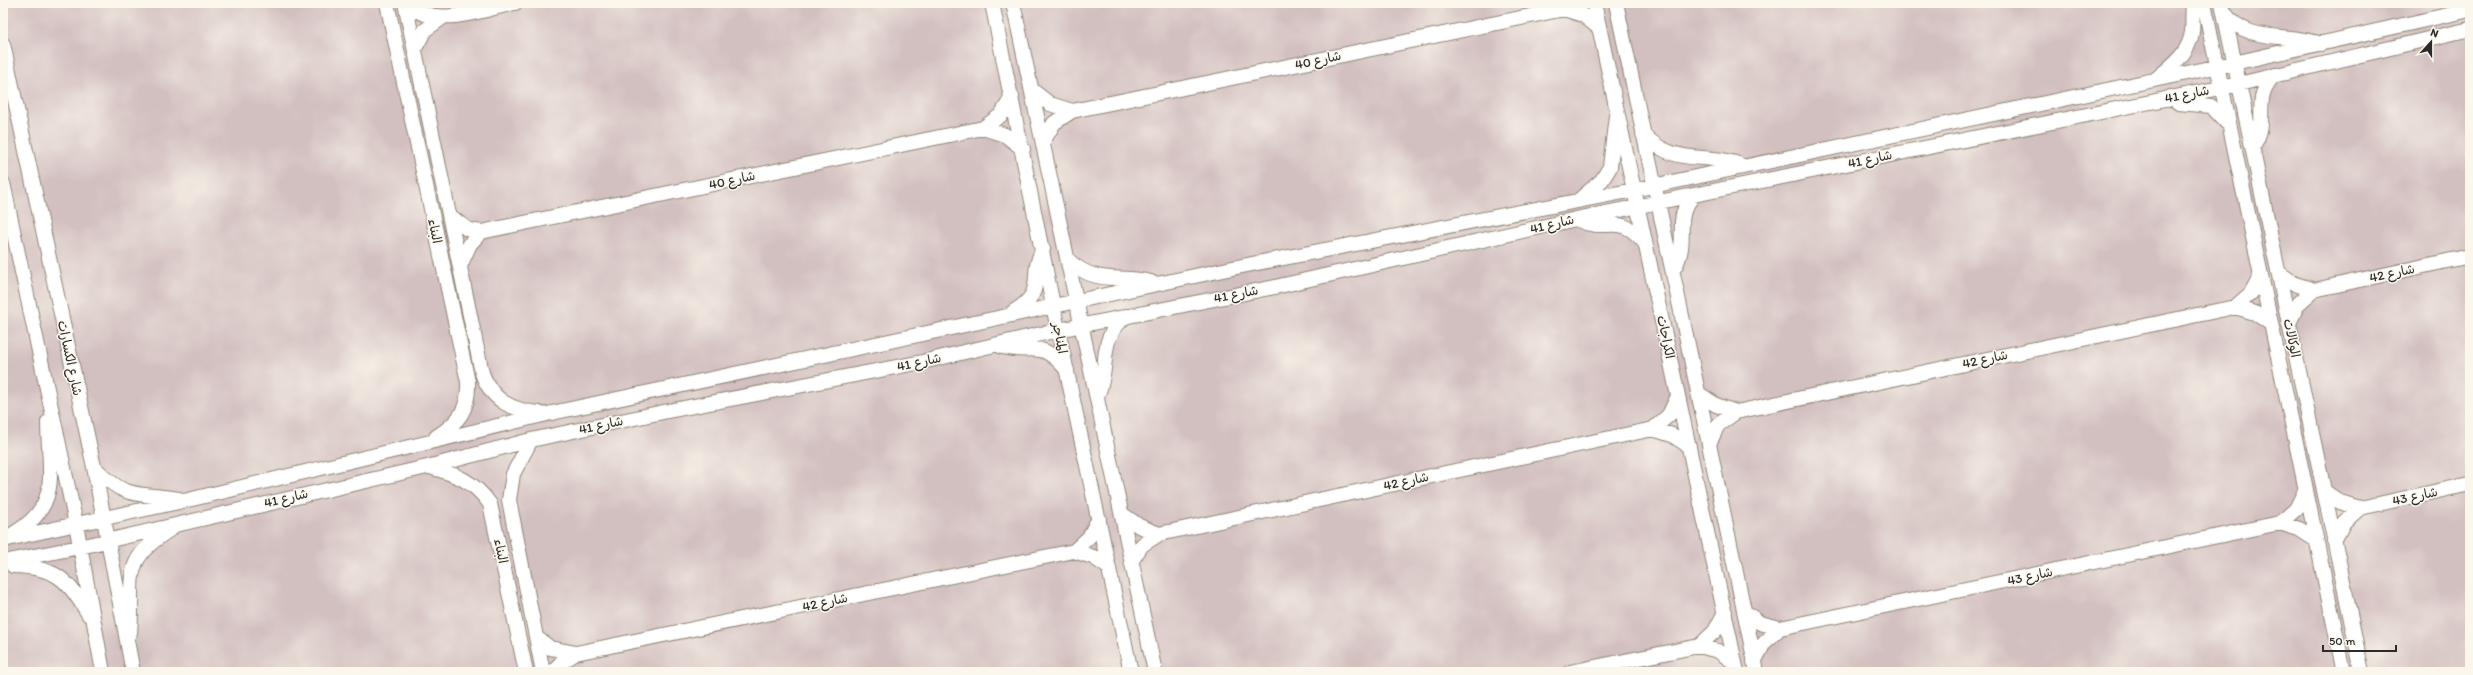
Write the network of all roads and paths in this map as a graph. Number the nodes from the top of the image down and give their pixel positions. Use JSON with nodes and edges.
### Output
{"nodes":[{"id":1,"x":387,"y":3,"type":"edge"},
{"id":2,"x":406,"y":3,"type":"edge"},
{"id":3,"x":515,"y":3,"type":"edge"},
{"id":4,"x":992,"y":3,"type":"edge"},
{"id":5,"x":1014,"y":3,"type":"edge"},
{"id":6,"x":1594,"y":3,"type":"edge"},
{"id":7,"x":2193,"y":3,"type":"edge"},
{"id":8,"x":2204,"y":3,"type":"edge"},
{"id":9,"x":1569,"y":6,"type":"edge"},
{"id":10,"x":1619,"y":6,"type":"edge"},
{"id":11,"x":2223,"y":8,"type":"edge"},
{"id":12,"x":2470,"y":10,"type":"edge"},
{"id":13,"x":442,"y":18,"type":"junction"},
{"id":14,"x":1599,"y":28,"type":"junction"},
{"id":15,"x":2470,"y":29,"type":"edge"},
{"id":16,"x":3,"y":44,"type":"edge"},
{"id":17,"x":2322,"y":44,"type":"junction"},
{"id":18,"x":414,"y":48,"type":"junction"},
{"id":19,"x":2234,"y":63,"type":"junction"},
{"id":20,"x":2217,"y":67,"type":"junction"},
{"id":21,"x":2275,"y":75,"type":"junction"},
{"id":22,"x":2154,"y":80,"type":"junction"},
{"id":23,"x":2238,"y":84,"type":"junction"},
{"id":24,"x":2221,"y":87,"type":"junction"},
{"id":25,"x":1032,"y":90,"type":"junction"},
{"id":26,"x":1012,"y":96,"type":"junction"},
{"id":27,"x":2170,"y":97,"type":"junction"},
{"id":28,"x":1618,"y":108,"type":"junction"},
{"id":29,"x":1072,"y":111,"type":"junction"},
{"id":30,"x":2230,"y":126,"type":"junction"},
{"id":31,"x":983,"y":128,"type":"junction"},
{"id":32,"x":1643,"y":134,"type":"junction"},
{"id":33,"x":1044,"y":142,"type":"junction"},
{"id":34,"x":2252,"y":147,"type":"junction"},
{"id":35,"x":1023,"y":149,"type":"junction"},
{"id":36,"x":1744,"y":167,"type":"junction"},
{"id":37,"x":3,"y":183,"type":"edge"},
{"id":38,"x":1654,"y":186,"type":"junction"},
{"id":39,"x":1634,"y":190,"type":"junction"},
{"id":40,"x":1695,"y":195,"type":"junction"},
{"id":41,"x":1577,"y":202,"type":"junction"},
{"id":42,"x":1658,"y":202,"type":"junction"},
{"id":43,"x":1638,"y":206,"type":"junction"},
{"id":44,"x":449,"y":215,"type":"junction"},
{"id":45,"x":1576,"y":219,"type":"junction"},
{"id":46,"x":481,"y":232,"type":"junction"},
{"id":47,"x":1646,"y":245,"type":"junction"},
{"id":48,"x":1043,"y":248,"type":"junction"},
{"id":49,"x":2470,"y":256,"type":"edge"},
{"id":50,"x":1068,"y":260,"type":"junction"},
{"id":51,"x":460,"y":266,"type":"junction"},
{"id":52,"x":1673,"y":270,"type":"junction"},
{"id":53,"x":2278,"y":272,"type":"junction"},
{"id":54,"x":2261,"y":274,"type":"junction"},
{"id":55,"x":1157,"y":284,"type":"junction"},
{"id":56,"x":2314,"y":290,"type":"junction"},
{"id":57,"x":1077,"y":301,"type":"junction"},
{"id":58,"x":1054,"y":306,"type":"junction"},
{"id":59,"x":2235,"y":307,"type":"junction"},
{"id":60,"x":1007,"y":316,"type":"junction"},
{"id":61,"x":1126,"y":316,"type":"junction"},
{"id":62,"x":2288,"y":323,"type":"junction"},
{"id":63,"x":2271,"y":324,"type":"junction"},
{"id":64,"x":1083,"y":325,"type":"junction"},
{"id":65,"x":1058,"y":330,"type":"junction"},
{"id":66,"x":996,"y":345,"type":"junction"},
{"id":67,"x":1067,"y":371,"type":"junction"},
{"id":68,"x":1698,"y":393,"type":"junction"},
{"id":69,"x":48,"y":396,"type":"junction"},
{"id":70,"x":1097,"y":396,"type":"junction"},
{"id":71,"x":1678,"y":396,"type":"junction"},
{"id":72,"x":1736,"y":412,"type":"junction"},
{"id":73,"x":547,"y":414,"type":"junction"},
{"id":74,"x":1653,"y":429,"type":"junction"},
{"id":75,"x":531,"y":440,"type":"junction"},
{"id":76,"x":427,"y":443,"type":"junction"},
{"id":77,"x":1709,"y":444,"type":"junction"},
{"id":78,"x":1689,"y":446,"type":"junction"},
{"id":79,"x":94,"y":467,"type":"junction"},
{"id":80,"x":427,"y":467,"type":"junction"},
{"id":81,"x":2470,"y":484,"type":"edge"},
{"id":82,"x":2306,"y":489,"type":"junction"},
{"id":83,"x":2324,"y":491,"type":"junction"},
{"id":84,"x":188,"y":500,"type":"junction"},
{"id":85,"x":2360,"y":508,"type":"junction"},
{"id":86,"x":1122,"y":514,"type":"junction"},
{"id":87,"x":103,"y":518,"type":"junction"},
{"id":88,"x":1099,"y":518,"type":"junction"},
{"id":89,"x":183,"y":522,"type":"junction"},
{"id":90,"x":2280,"y":523,"type":"junction"},
{"id":91,"x":76,"y":524,"type":"junction"},
{"id":92,"x":1159,"y":534,"type":"junction"},
{"id":93,"x":3,"y":540,"type":"edge"},
{"id":94,"x":2316,"y":540,"type":"junction"},
{"id":95,"x":108,"y":541,"type":"junction"},
{"id":96,"x":2334,"y":541,"type":"junction"},
{"id":97,"x":80,"y":547,"type":"junction"},
{"id":98,"x":1074,"y":551,"type":"junction"},
{"id":99,"x":3,"y":562,"type":"edge"},
{"id":100,"x":1131,"y":562,"type":"junction"},
{"id":101,"x":3,"y":566,"type":"edge"},
{"id":102,"x":1109,"y":568,"type":"junction"},
{"id":103,"x":1744,"y":611,"type":"junction"},
{"id":104,"x":1724,"y":612,"type":"junction"},
{"id":105,"x":94,"y":623,"type":"junction"},
{"id":106,"x":1780,"y":628,"type":"junction"},
{"id":107,"x":536,"y":637,"type":"junction"},
{"id":108,"x":1699,"y":646,"type":"junction"},
{"id":109,"x":128,"y":649,"type":"junction"},
{"id":110,"x":576,"y":653,"type":"junction"},
{"id":111,"x":1736,"y":667,"type":"edge"},
{"id":112,"x":1755,"y":667,"type":"edge"},
{"id":113,"x":103,"y":672,"type":"edge"},
{"id":114,"x":133,"y":672,"type":"edge"},
{"id":115,"x":526,"y":672,"type":"edge"},
{"id":116,"x":543,"y":672,"type":"edge"},
{"id":117,"x":552,"y":672,"type":"edge"},
{"id":118,"x":1131,"y":672,"type":"edge"},
{"id":119,"x":1154,"y":672,"type":"edge"},
{"id":120,"x":1570,"y":672,"type":"edge"},
{"id":121,"x":2344,"y":672,"type":"edge"},
{"id":122,"x":2362,"y":672,"type":"edge"}],
"edges":[{"from":1,"to":76,"type":"street","name":"البناء"},
{"from":2,"to":13,"type":"street"},
{"from":2,"to":18,"type":"street","name":"البناء"},
{"from":3,"to":13,"type":"street"},
{"from":4,"to":26,"type":"street","name":"المناجر"},
{"from":5,"to":25,"type":"street","name":"المناجر"},
{"from":6,"to":14,"type":"street","name":"الكراجات"},
{"from":7,"to":22,"type":"street"},
{"from":8,"to":20,"type":"street","name":"الوكالات"},
{"from":9,"to":14,"type":"street","name":"شارع 40"},
{"from":9,"to":29,"type":"street","name":"شارع 40"},
{"from":10,"to":32,"type":"street","name":"الكراجات"},
{"from":11,"to":17,"type":"street"},
{"from":11,"to":19,"type":"street","name":"الوكالات"},
{"from":12,"to":17,"type":"street","name":"شارع 41"},
{"from":13,"to":18,"type":"street"},
{"from":14,"to":28,"type":"street","name":"الكراجات"},
{"from":15,"to":21,"type":"street","name":"شارع 41"},
{"from":16,"to":79,"type":"street","name":"شارع الكسارات"},
{"from":17,"to":19,"type":"street","name":"شارع 41"},
{"from":18,"to":44,"type":"street","name":"البناء"},
{"from":19,"to":20,"type":"street","name":"شارع 41"},
{"from":19,"to":23,"type":"street","name":"الوكالات"},
{"from":20,"to":22,"type":"street","name":"شارع 41"},
{"from":20,"to":24,"type":"street","name":"الوكالات"},
{"from":21,"to":23,"type":"street","name":"شارع 41"},
{"from":21,"to":34,"type":"street"},
{"from":22,"to":36,"type":"street","name":"شارع 41"},
{"from":23,"to":24,"type":"street","name":"شارع 41"},
{"from":23,"to":34,"type":"street","name":"الوكالات"},
{"from":24,"to":27,"type":"street","name":"شارع 41"},
{"from":24,"to":30,"type":"street","name":"الوكالات"},
{"from":25,"to":29,"type":"street","name":"شارع 40"},
{"from":25,"to":33,"type":"street","name":"المناجر"},
{"from":26,"to":31,"type":"street","name":"شارع 40"},
{"from":26,"to":35,"type":"street","name":"المناجر"},
{"from":27,"to":30,"type":"street"},
{"from":27,"to":40,"type":"street","name":"شارع 41"},
{"from":28,"to":39,"type":"street","name":"الكراجات"},
{"from":28,"to":41,"type":"street"},
{"from":29,"to":33,"type":"street","name":"شارع 40"},
{"from":30,"to":54,"type":"street","name":"الوكالات"},
{"from":31,"to":35,"type":"street","name":"شارع 40"},
{"from":31,"to":46,"type":"street","name":"شارع 40"},
{"from":32,"to":36,"type":"street"},
{"from":32,"to":38,"type":"street","name":"الكراجات"},
{"from":33,"to":50,"type":"street","name":"المناجر"},
{"from":34,"to":53,"type":"street","name":"الوكالات"},
{"from":35,"to":48,"type":"street","name":"المناجر"},
{"from":36,"to":38,"type":"street","name":"شارع 41"},
{"from":37,"to":69,"type":"street"},
{"from":38,"to":39,"type":"street","name":"شارع 41"},
{"from":38,"to":42,"type":"street","name":"الكراجات"},
{"from":39,"to":41,"type":"street","name":"شارع 41"},
{"from":39,"to":43,"type":"street","name":"الكراجات"},
{"from":40,"to":42,"type":"street","name":"شارع 41"},
{"from":40,"to":52,"type":"street"},
{"from":41,"to":55,"type":"street","name":"شارع 41"},
{"from":42,"to":43,"type":"street","name":"شارع 41"},
{"from":42,"to":52,"type":"street","name":"الكراجات"},
{"from":43,"to":45,"type":"street","name":"شارع 41"},
{"from":43,"to":47,"type":"street","name":"الكراجات"},
{"from":44,"to":46,"type":"street"},
{"from":44,"to":51,"type":"street","name":"البناء"},
{"from":45,"to":47,"type":"street"},
{"from":45,"to":61,"type":"street","name":"شارع 41"},
{"from":46,"to":51,"type":"street"},
{"from":47,"to":71,"type":"street","name":"الكراجات"},
{"from":48,"to":58,"type":"street","name":"المناجر"},
{"from":48,"to":60,"type":"street"},
{"from":49,"to":56,"type":"street","name":"شارع 42"},
{"from":50,"to":55,"type":"street"},
{"from":50,"to":57,"type":"street","name":"المناجر"},
{"from":51,"to":73,"type":"street","name":"البناء"},
{"from":52,"to":68,"type":"street","name":"الكراجات"},
{"from":53,"to":56,"type":"street","name":"شارع 42"},
{"from":53,"to":62,"type":"street","name":"الوكالات"},
{"from":54,"to":59,"type":"street","name":"شارع 42"},
{"from":54,"to":63,"type":"street","name":"الوكالات"},
{"from":55,"to":57,"type":"street","name":"شارع 41"},
{"from":56,"to":62,"type":"street","name":"شارع 42"},
{"from":57,"to":58,"type":"street","name":"شارع 41"},
{"from":57,"to":64,"type":"street","name":"المناجر"},
{"from":58,"to":60,"type":"street","name":"شارع 41"},
{"from":58,"to":65,"type":"street","name":"المناجر"},
{"from":59,"to":63,"type":"street","name":"شارع 42"},
{"from":59,"to":72,"type":"street","name":"شارع 42"},
{"from":60,"to":73,"type":"street","name":"شارع 41"},
{"from":61,"to":64,"type":"street","name":"شارع 41"},
{"from":61,"to":70,"type":"street","name":"المناجر"},
{"from":62,"to":83,"type":"street","name":"الوكالات"},
{"from":63,"to":82,"type":"street","name":"الوكالات"},
{"from":64,"to":65,"type":"street","name":"شارع 41"},
{"from":64,"to":70,"type":"street","name":"المناجر"},
{"from":65,"to":66,"type":"street","name":"شارع 41"},
{"from":65,"to":67,"type":"street","name":"المناجر"},
{"from":66,"to":67,"type":"street"},
{"from":66,"to":75,"type":"street","name":"شارع 41"},
{"from":67,"to":88,"type":"street","name":"المناجر"},
{"from":68,"to":72,"type":"street"},
{"from":68,"to":77,"type":"street","name":"الكراجات"},
{"from":69,"to":91,"type":"street"},
{"from":69,"to":93,"type":"street"},
{"from":70,"to":86,"type":"street","name":"المناجر"},
{"from":71,"to":74,"type":"street","name":"شارع 42"},
{"from":71,"to":78,"type":"street","name":"الكراجات"},
{"from":72,"to":77,"type":"street","name":"شارع 42"},
{"from":73,"to":76,"type":"street","name":"شارع 41"},
{"from":74,"to":78,"type":"street","name":"شارع 42"},
{"from":74,"to":92,"type":"street","name":"شارع 42"},
{"from":75,"to":80,"type":"street","name":"شارع 41"},
{"from":75,"to":107,"type":"street","name":"البناء"},
{"from":76,"to":84,"type":"street","name":"شارع 41"},
{"from":77,"to":103,"type":"street","name":"الكراجات"},
{"from":78,"to":104,"type":"street","name":"الكراجات"},
{"from":79,"to":84,"type":"street"},
{"from":79,"to":87,"type":"street","name":"شارع الكسارات"},
{"from":80,"to":89,"type":"street","name":"شارع 41"},
{"from":80,"to":115,"type":"street","name":"البناء"},
{"from":81,"to":85,"type":"street","name":"شارع 43"},
{"from":82,"to":90,"type":"street"},
{"from":82,"to":94,"type":"street","name":"الوكالات"},
{"from":83,"to":85,"type":"street","name":"شارع 43"},
{"from":83,"to":96,"type":"street","name":"الوكالات"},
{"from":84,"to":87,"type":"street","name":"شارع 41"},
{"from":85,"to":96,"type":"street","name":"شارع 43"},
{"from":86,"to":92,"type":"street"},
{"from":86,"to":100,"type":"street","name":"المناجر"},
{"from":87,"to":91,"type":"street","name":"شارع 41"},
{"from":87,"to":95,"type":"street","name":"شارع الكسارات"},
{"from":88,"to":98,"type":"street"},
{"from":88,"to":102,"type":"street","name":"المناجر"},
{"from":89,"to":95,"type":"street","name":"شارع 41"},
{"from":89,"to":109,"type":"street"},
{"from":90,"to":94,"type":"street","name":"شارع 43"},
{"from":90,"to":106,"type":"street","name":"شارع 43"},
{"from":91,"to":93,"type":"street","name":"شارع 41"},
{"from":91,"to":97,"type":"street"},
{"from":92,"to":100,"type":"street","name":"شارع 42"},
{"from":94,"to":121,"type":"street","name":"الوكالات"},
{"from":95,"to":97,"type":"street","name":"شارع 41"},
{"from":95,"to":109,"type":"street","name":"شارع الكسارات"},
{"from":96,"to":122,"type":"street","name":"الوكالات"},
{"from":97,"to":99,"type":"street","name":"شارع 41"},
{"from":97,"to":105,"type":"street"},
{"from":98,"to":102,"type":"street","name":"شارع 42"},
{"from":98,"to":110,"type":"street","name":"شارع 42"},
{"from":100,"to":119,"type":"street","name":"المناجر"},
{"from":101,"to":105,"type":"street"},
{"from":102,"to":118,"type":"street","name":"المناجر"},
{"from":103,"to":106,"type":"street","name":"شارع 43"},
{"from":103,"to":112,"type":"street","name":"الكراجات"},
{"from":104,"to":108,"type":"street"},
{"from":104,"to":111,"type":"street","name":"الكراجات"},
{"from":105,"to":113,"type":"street"},
{"from":106,"to":112,"type":"street"},
{"from":107,"to":110,"type":"street","name":"شارع 42"},
{"from":107,"to":116,"type":"street","name":"البناء"},
{"from":108,"to":111,"type":"street"},
{"from":108,"to":120,"type":"street"},
{"from":109,"to":114,"type":"street","name":"شارع الكسارات"},
{"from":110,"to":117,"type":"street","name":"شارع 42"}]}
